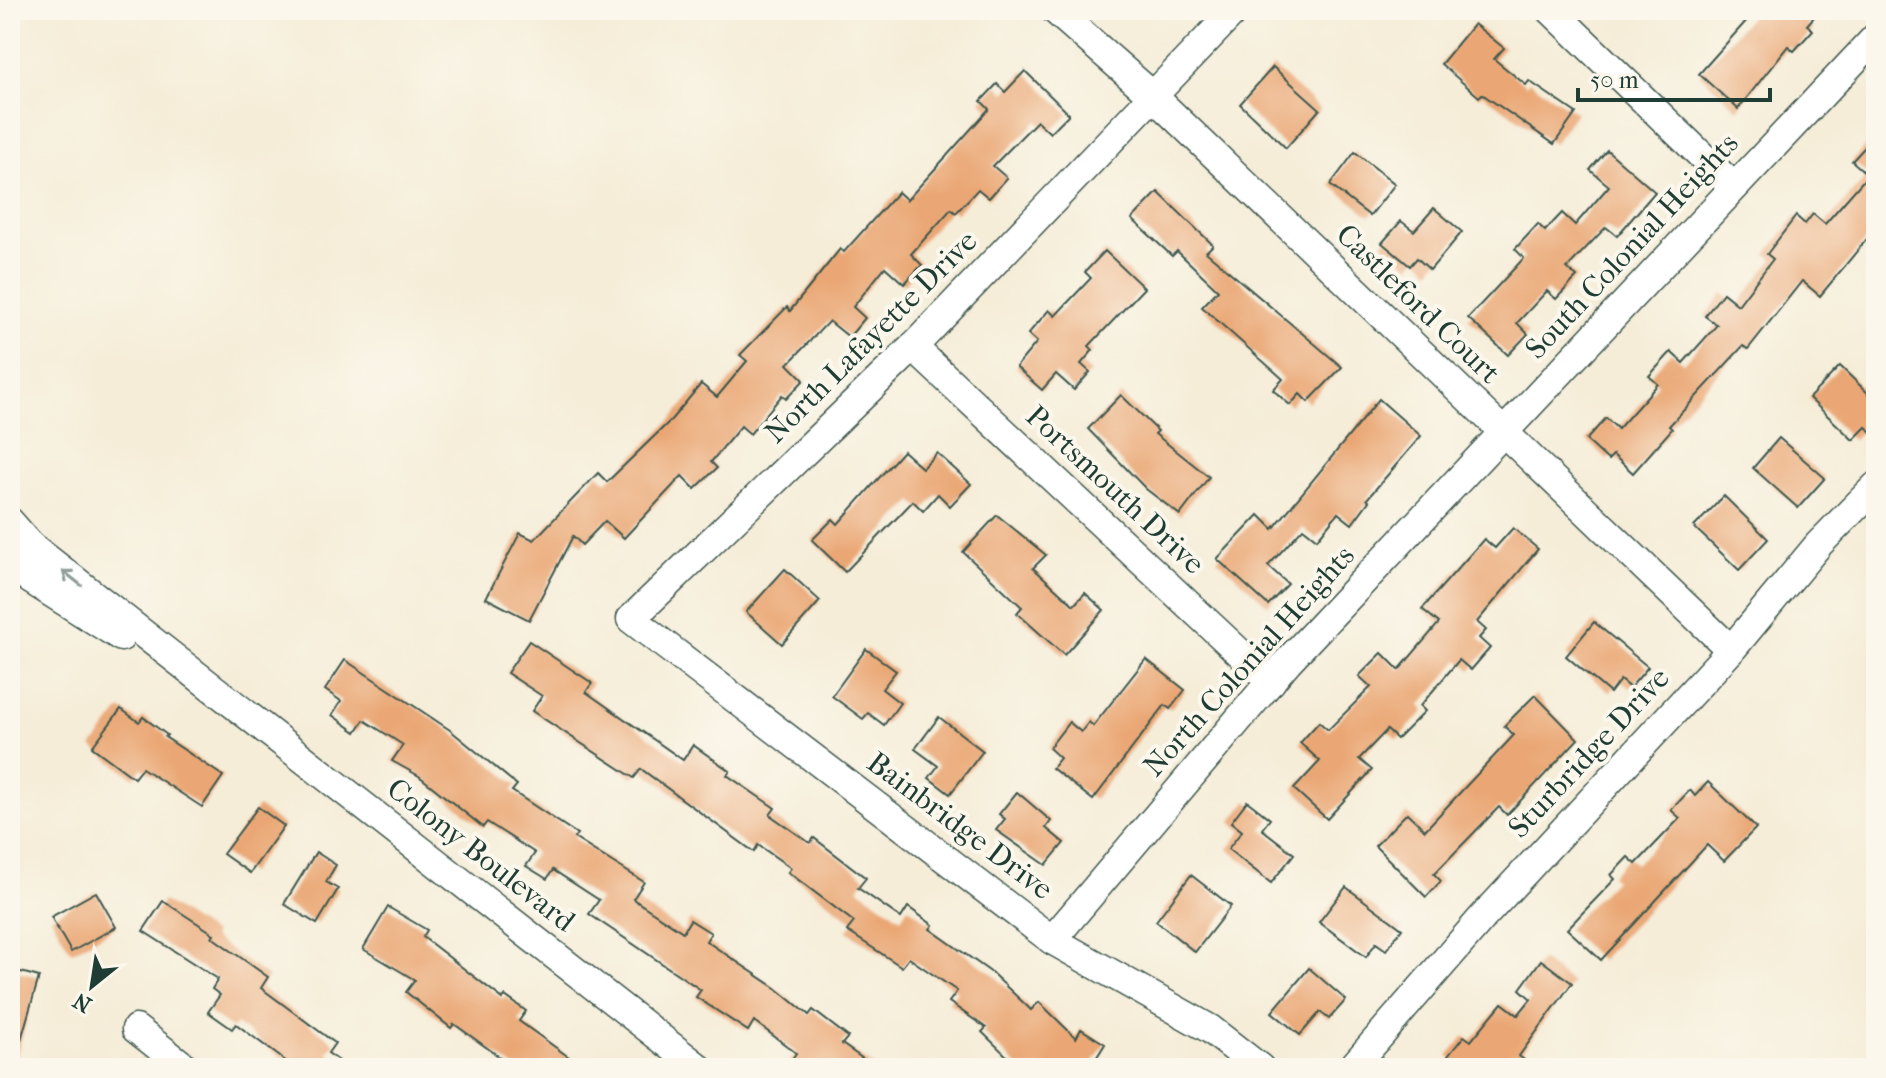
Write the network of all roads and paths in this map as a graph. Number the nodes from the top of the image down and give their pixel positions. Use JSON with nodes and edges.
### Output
{"nodes":[{"id":1,"x":1055,"y":10,"type":"edge"},
{"id":2,"x":1235,"y":10,"type":"edge"},
{"id":3,"x":1551,"y":10,"type":"edge"},
{"id":4,"x":1876,"y":37,"type":"edge"},
{"id":5,"x":1153,"y":96,"type":"junction"},
{"id":6,"x":1734,"y":187,"type":"junction"},
{"id":7,"x":913,"y":347,"type":"junction"},
{"id":8,"x":1503,"y":433,"type":"junction"},
{"id":9,"x":1876,"y":486,"type":"edge"},
{"id":10,"x":10,"y":522,"type":"edge"},
{"id":11,"x":10,"y":561,"type":"edge"},
{"id":12,"x":631,"y":619,"type":"joint"},
{"id":13,"x":1731,"y":650,"type":"junction"},
{"id":14,"x":1271,"y":682,"type":"junction"},
{"id":15,"x":221,"y":695,"type":"junction"},
{"id":16,"x":1052,"y":940,"type":"junction"},
{"id":17,"x":136,"y":1029,"type":"dead end"},
{"id":18,"x":186,"y":1068,"type":"edge"},
{"id":19,"x":699,"y":1068,"type":"edge"},
{"id":20,"x":1260,"y":1068,"type":"edge"},
{"id":21,"x":1352,"y":1068,"type":"edge"}],
"edges":[{"from":1,"to":5,"type":"street","name":"Castleford Court"},
{"from":2,"to":5,"type":"street","name":"North Lafayette Drive"},
{"from":3,"to":6,"type":"street"},
{"from":4,"to":6,"type":"street","name":"South Colonial Heights"},
{"from":5,"to":7,"type":"street","name":"North Lafayette Drive"},
{"from":5,"to":8,"type":"street","name":"Castleford Court"},
{"from":6,"to":8,"type":"street","name":"South Colonial Heights"},
{"from":7,"to":12,"type":"street","name":"North Lafayette Drive"},
{"from":7,"to":14,"type":"street","name":"Portsmouth Drive"},
{"from":8,"to":13,"type":"street","name":"Castleford Court"},
{"from":8,"to":14,"type":"street","name":"North Colonial Heights"},
{"from":9,"to":13,"type":"street","name":"Sturbridge Drive"},
{"from":15,"to":10,"type":"street","name":"Colony Boulevard","one_way":true},
{"from":11,"to":15,"type":"street","name":"Colony Boulevard"},
{"from":12,"to":16,"type":"street","name":"Bainbridge Drive"},
{"from":13,"to":21,"type":"street","name":"Sturbridge Drive"},
{"from":14,"to":16,"type":"street","name":"North Colonial Heights"},
{"from":15,"to":19,"type":"street","name":"Colony Boulevard"},
{"from":16,"to":20,"type":"street","name":"Bainbridge Drive"},
{"from":17,"to":18,"type":"street"}]}
